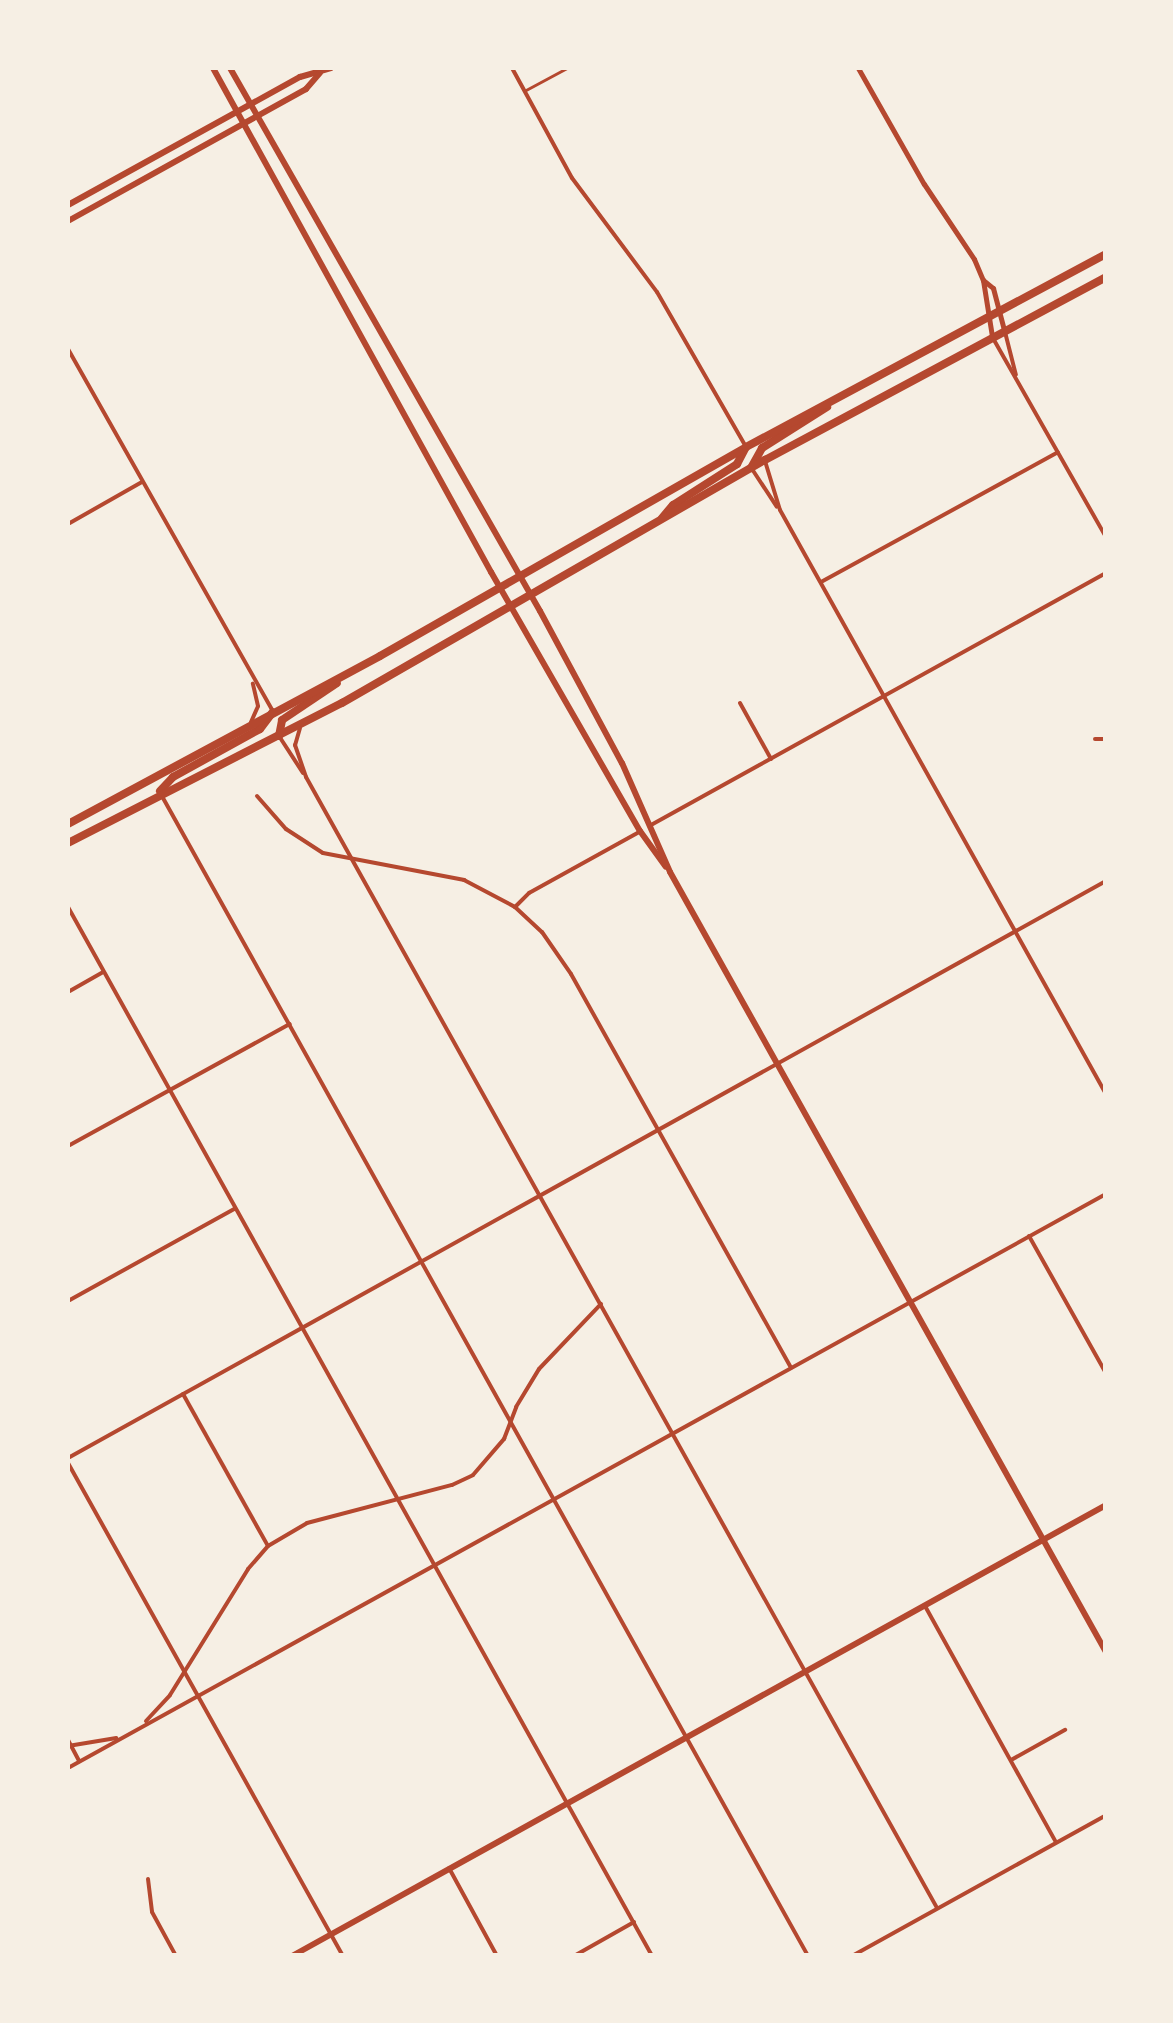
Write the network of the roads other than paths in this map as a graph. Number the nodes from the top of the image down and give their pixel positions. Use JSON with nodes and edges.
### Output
{"nodes":[{"id":1,"x":213,"y":68,"type":"edge"},
{"id":2,"x":230,"y":68,"type":"edge"},
{"id":3,"x":330,"y":68,"type":"edge"},
{"id":4,"x":524,"y":68,"type":"edge"},
{"id":5,"x":567,"y":68,"type":"edge"},
{"id":6,"x":858,"y":68,"type":"edge"},
{"id":7,"x":513,"y":70,"type":"edge"},
{"id":8,"x":320,"y":74,"type":"junction"},
{"id":9,"x":525,"y":91,"type":"junction"},
{"id":10,"x":251,"y":104,"type":"junction"},
{"id":11,"x":237,"y":111,"type":"junction"},
{"id":12,"x":258,"y":116,"type":"junction"},
{"id":13,"x":244,"y":124,"type":"junction"},
{"id":14,"x":68,"y":205,"type":"edge"},
{"id":15,"x":68,"y":221,"type":"edge"},
{"id":16,"x":1106,"y":254,"type":"edge"},
{"id":17,"x":1106,"y":276,"type":"edge"},
{"id":18,"x":982,"y":280,"type":"junction"},
{"id":19,"x":999,"y":310,"type":"junction"},
{"id":20,"x":988,"y":315,"type":"junction"},
{"id":21,"x":1004,"y":330,"type":"junction"},
{"id":22,"x":992,"y":336,"type":"junction"},
{"id":23,"x":68,"y":350,"type":"edge"},
{"id":24,"x":1016,"y":375,"type":"junction"},
{"id":25,"x":842,"y":394,"type":"junction"},
{"id":26,"x":746,"y":447,"type":"junction"},
{"id":27,"x":1058,"y":452,"type":"junction"},
{"id":28,"x":765,"y":460,"type":"junction"},
{"id":29,"x":751,"y":468,"type":"junction"},
{"id":30,"x":142,"y":482,"type":"junction"},
{"id":31,"x":780,"y":510,"type":"junction"},
{"id":32,"x":68,"y":524,"type":"edge"},
{"id":33,"x":656,"y":525,"type":"junction"},
{"id":34,"x":1106,"y":537,"type":"edge"},
{"id":35,"x":1106,"y":573,"type":"edge"},
{"id":36,"x":520,"y":574,"type":"junction"},
{"id":37,"x":820,"y":583,"type":"junction"},
{"id":38,"x":500,"y":586,"type":"junction"},
{"id":39,"x":532,"y":596,"type":"junction"},
{"id":40,"x":512,"y":608,"type":"junction"},
{"id":41,"x":348,"y":674,"type":"junction"},
{"id":42,"x":254,"y":684,"type":"junction"},
{"id":43,"x":884,"y":696,"type":"junction"},
{"id":44,"x":740,"y":703,"type":"dead end"},
{"id":45,"x":274,"y":712,"type":"junction"},
{"id":46,"x":306,"y":721,"type":"junction"},
{"id":47,"x":248,"y":725,"type":"junction"},
{"id":48,"x":278,"y":736,"type":"junction"},
{"id":49,"x":1106,"y":739,"type":"edge"},
{"id":50,"x":1095,"y":740,"type":"dead end"},
{"id":51,"x":771,"y":759,"type":"junction"},
{"id":52,"x":306,"y":777,"type":"junction"},
{"id":53,"x":160,"y":792,"type":"junction"},
{"id":54,"x":257,"y":796,"type":"dead end"},
{"id":55,"x":68,"y":824,"type":"edge"},
{"id":56,"x":652,"y":825,"type":"junction"},
{"id":57,"x":640,"y":831,"type":"junction"},
{"id":58,"x":68,"y":842,"type":"edge"},
{"id":59,"x":352,"y":859,"type":"junction"},
{"id":60,"x":670,"y":872,"type":"junction"},
{"id":61,"x":1106,"y":882,"type":"edge"},
{"id":62,"x":68,"y":907,"type":"edge"},
{"id":63,"x":515,"y":907,"type":"junction"},
{"id":64,"x":1015,"y":931,"type":"junction"},
{"id":65,"x":104,"y":972,"type":"junction"},
{"id":66,"x":68,"y":992,"type":"edge"},
{"id":67,"x":290,"y":1024,"type":"junction"},
{"id":68,"x":778,"y":1064,"type":"junction"},
{"id":69,"x":170,"y":1090,"type":"junction"},
{"id":70,"x":1106,"y":1094,"type":"edge"},
{"id":71,"x":660,"y":1132,"type":"junction"},
{"id":72,"x":68,"y":1146,"type":"edge"},
{"id":73,"x":1106,"y":1194,"type":"edge"},
{"id":74,"x":541,"y":1197,"type":"junction"},
{"id":75,"x":236,"y":1208,"type":"junction"},
{"id":76,"x":1029,"y":1236,"type":"junction"},
{"id":77,"x":422,"y":1262,"type":"junction"},
{"id":78,"x":68,"y":1301,"type":"edge"},
{"id":79,"x":910,"y":1302,"type":"junction"},
{"id":80,"x":601,"y":1304,"type":"junction"},
{"id":81,"x":303,"y":1328,"type":"junction"},
{"id":82,"x":791,"y":1368,"type":"junction"},
{"id":83,"x":1106,"y":1373,"type":"edge"},
{"id":84,"x":183,"y":1394,"type":"junction"},
{"id":85,"x":511,"y":1421,"type":"junction"},
{"id":86,"x":673,"y":1433,"type":"junction"},
{"id":87,"x":68,"y":1460,"type":"edge"},
{"id":88,"x":398,"y":1499,"type":"junction"},
{"id":89,"x":554,"y":1499,"type":"junction"},
{"id":90,"x":1106,"y":1504,"type":"edge"},
{"id":91,"x":1042,"y":1540,"type":"junction"},
{"id":92,"x":268,"y":1546,"type":"junction"},
{"id":93,"x":435,"y":1564,"type":"junction"},
{"id":94,"x":924,"y":1605,"type":"junction"},
{"id":95,"x":1106,"y":1652,"type":"edge"},
{"id":96,"x":805,"y":1671,"type":"junction"},
{"id":97,"x":185,"y":1673,"type":"junction"},
{"id":98,"x":197,"y":1696,"type":"junction"},
{"id":99,"x":137,"y":1729,"type":"junction"},
{"id":100,"x":1065,"y":1730,"type":"dead end"},
{"id":101,"x":686,"y":1737,"type":"junction"},
{"id":102,"x":69,"y":1744,"type":"edge"},
{"id":103,"x":1011,"y":1760,"type":"junction"},
{"id":104,"x":80,"y":1761,"type":"junction"},
{"id":105,"x":68,"y":1768,"type":"edge"},
{"id":106,"x":568,"y":1803,"type":"junction"},
{"id":107,"x":1106,"y":1815,"type":"edge"},
{"id":108,"x":1056,"y":1842,"type":"junction"},
{"id":109,"x":449,"y":1868,"type":"junction"},
{"id":110,"x":148,"y":1879,"type":"dead end"},
{"id":111,"x":937,"y":1908,"type":"junction"},
{"id":112,"x":634,"y":1922,"type":"junction"},
{"id":113,"x":331,"y":1934,"type":"junction"},
{"id":114,"x":176,"y":1956,"type":"edge"},
{"id":115,"x":292,"y":1956,"type":"edge"},
{"id":116,"x":343,"y":1956,"type":"edge"},
{"id":117,"x":497,"y":1956,"type":"edge"},
{"id":118,"x":574,"y":1956,"type":"edge"},
{"id":119,"x":652,"y":1956,"type":"edge"},
{"id":120,"x":808,"y":1956,"type":"edge"},
{"id":121,"x":852,"y":1956,"type":"edge"}],
"edges":[{"from":1,"to":11,"type":"main road"},
{"from":2,"to":10,"type":"main road"},
{"from":3,"to":8,"type":"main road"},
{"from":4,"to":7,"type":"lane"},
{"from":5,"to":9,"type":"lane"},
{"from":6,"to":18,"type":"street"},
{"from":7,"to":9,"type":"street"},
{"from":8,"to":10,"type":"main road"},
{"from":8,"to":12,"type":"main road"},
{"from":9,"to":26,"type":"street"},
{"from":10,"to":11,"type":"main road"},
{"from":10,"to":12,"type":"main road"},
{"from":11,"to":13,"type":"main road"},
{"from":11,"to":14,"type":"main road"},
{"from":12,"to":13,"type":"main road"},
{"from":12,"to":36,"type":"main road"},
{"from":13,"to":15,"type":"main road"},
{"from":13,"to":38,"type":"main road"},
{"from":16,"to":19,"type":"main road"},
{"from":17,"to":21,"type":"main road"},
{"from":18,"to":19,"type":"street"},
{"from":18,"to":20,"type":"street"},
{"from":19,"to":20,"type":"main road"},
{"from":19,"to":21,"type":"street"},
{"from":20,"to":22,"type":"street"},
{"from":20,"to":25,"type":"main road"},
{"from":21,"to":22,"type":"main road"},
{"from":21,"to":24,"type":"street"},
{"from":22,"to":24,"type":"street"},
{"from":22,"to":28,"type":"main road"},
{"from":23,"to":30,"type":"street"},
{"from":24,"to":27,"type":"street"},
{"from":25,"to":26,"type":"main road"},
{"from":25,"to":29,"type":"main road"},
{"from":26,"to":33,"type":"main road"},
{"from":26,"to":36,"type":"main road"},
{"from":27,"to":34,"type":"street"},
{"from":27,"to":37,"type":"street"},
{"from":28,"to":29,"type":"main road"},
{"from":28,"to":31,"type":"street"},
{"from":29,"to":31,"type":"street"},
{"from":29,"to":33,"type":"main road"},
{"from":30,"to":32,"type":"street"},
{"from":30,"to":42,"type":"street"},
{"from":31,"to":37,"type":"street"},
{"from":33,"to":39,"type":"main road"},
{"from":35,"to":43,"type":"street"},
{"from":36,"to":38,"type":"main road"},
{"from":36,"to":39,"type":"main road"},
{"from":37,"to":43,"type":"street"},
{"from":38,"to":40,"type":"main road"},
{"from":38,"to":41,"type":"main road"},
{"from":39,"to":40,"type":"main road"},
{"from":39,"to":56,"type":"main road"},
{"from":40,"to":46,"type":"main road"},
{"from":40,"to":57,"type":"main road"},
{"from":41,"to":45,"type":"main road"},
{"from":41,"to":48,"type":"main road"},
{"from":42,"to":45,"type":"street"},
{"from":42,"to":47,"type":"street"},
{"from":43,"to":51,"type":"street"},
{"from":43,"to":64,"type":"street"},
{"from":44,"to":51,"type":"street"},
{"from":45,"to":47,"type":"main road"},
{"from":45,"to":53,"type":"main road"},
{"from":46,"to":48,"type":"main road"},
{"from":46,"to":52,"type":"street"},
{"from":47,"to":55,"type":"main road"},
{"from":48,"to":52,"type":"street"},
{"from":48,"to":53,"type":"main road"},
{"from":49,"to":50,"type":"street"},
{"from":51,"to":56,"type":"street"},
{"from":52,"to":59,"type":"street"},
{"from":53,"to":58,"type":"main road"},
{"from":53,"to":67,"type":"street"},
{"from":54,"to":59,"type":"street"},
{"from":56,"to":57,"type":"street"},
{"from":56,"to":60,"type":"main road"},
{"from":57,"to":60,"type":"main road"},
{"from":57,"to":63,"type":"street"},
{"from":59,"to":63,"type":"street"},
{"from":59,"to":74,"type":"street"},
{"from":60,"to":68,"type":"main road"},
{"from":61,"to":64,"type":"street"},
{"from":62,"to":65,"type":"street"},
{"from":63,"to":71,"type":"street"},
{"from":64,"to":68,"type":"street"},
{"from":64,"to":70,"type":"street"},
{"from":65,"to":66,"type":"street"},
{"from":65,"to":69,"type":"street"},
{"from":67,"to":69,"type":"street"},
{"from":67,"to":77,"type":"street"},
{"from":68,"to":71,"type":"street"},
{"from":68,"to":79,"type":"main road"},
{"from":69,"to":72,"type":"street"},
{"from":69,"to":75,"type":"street"},
{"from":71,"to":74,"type":"street"},
{"from":71,"to":82,"type":"street"},
{"from":73,"to":76,"type":"street"},
{"from":74,"to":77,"type":"street"},
{"from":74,"to":80,"type":"street"},
{"from":75,"to":78,"type":"street"},
{"from":75,"to":81,"type":"street"},
{"from":76,"to":79,"type":"street"},
{"from":76,"to":83,"type":"street"},
{"from":77,"to":81,"type":"street"},
{"from":77,"to":85,"type":"street"},
{"from":79,"to":82,"type":"street"},
{"from":79,"to":91,"type":"main road"},
{"from":80,"to":85,"type":"street"},
{"from":80,"to":86,"type":"street"},
{"from":81,"to":84,"type":"street"},
{"from":81,"to":88,"type":"street"},
{"from":82,"to":86,"type":"street"},
{"from":84,"to":87,"type":"street"},
{"from":84,"to":92,"type":"street"},
{"from":85,"to":88,"type":"street"},
{"from":85,"to":89,"type":"street"},
{"from":86,"to":89,"type":"street"},
{"from":86,"to":96,"type":"street"},
{"from":87,"to":97,"type":"street"},
{"from":88,"to":92,"type":"street"},
{"from":88,"to":93,"type":"street"},
{"from":89,"to":93,"type":"street"},
{"from":89,"to":101,"type":"street"},
{"from":90,"to":91,"type":"main road"},
{"from":91,"to":94,"type":"main road"},
{"from":91,"to":95,"type":"main road"},
{"from":92,"to":97,"type":"street"},
{"from":93,"to":98,"type":"street"},
{"from":93,"to":106,"type":"street"},
{"from":94,"to":96,"type":"main road"},
{"from":94,"to":103,"type":"street"},
{"from":96,"to":101,"type":"main road"},
{"from":96,"to":111,"type":"street"},
{"from":97,"to":98,"type":"street"},
{"from":97,"to":99,"type":"street"},
{"from":98,"to":99,"type":"street"},
{"from":98,"to":113,"type":"street"},
{"from":99,"to":102,"type":"street"},
{"from":99,"to":104,"type":"street"},
{"from":100,"to":103,"type":"street"},
{"from":101,"to":106,"type":"main road"},
{"from":101,"to":120,"type":"street"},
{"from":102,"to":104,"type":"street"},
{"from":103,"to":108,"type":"street"},
{"from":104,"to":105,"type":"street"},
{"from":106,"to":109,"type":"main road"},
{"from":106,"to":112,"type":"street"},
{"from":107,"to":108,"type":"street"},
{"from":108,"to":111,"type":"street"},
{"from":109,"to":113,"type":"main road"},
{"from":109,"to":117,"type":"street"},
{"from":110,"to":114,"type":"street"},
{"from":111,"to":121,"type":"street"},
{"from":112,"to":118,"type":"street"},
{"from":112,"to":119,"type":"street"},
{"from":113,"to":115,"type":"main road"},
{"from":113,"to":116,"type":"street"}]}
